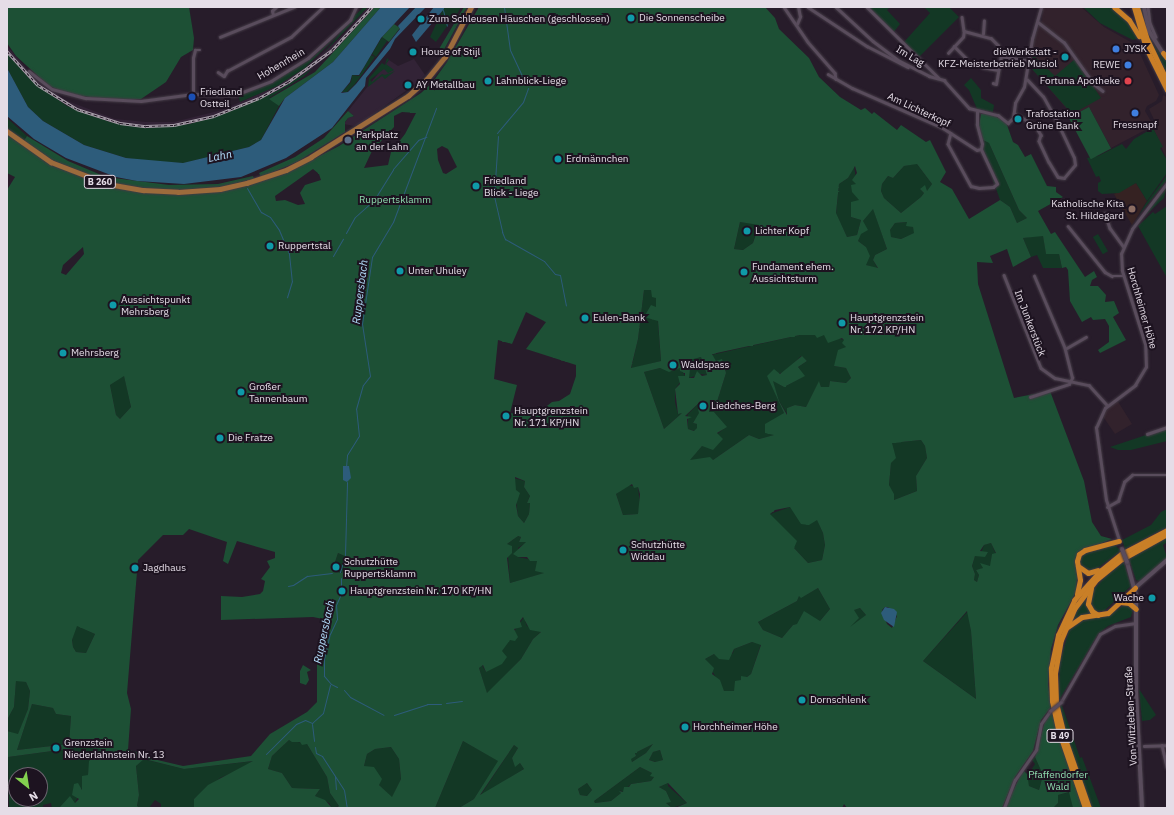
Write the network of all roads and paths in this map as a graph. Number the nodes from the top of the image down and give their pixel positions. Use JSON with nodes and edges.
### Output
{"nodes":[{"id":1,"x":276,"y":7,"type":"edge"},
{"id":2,"x":294,"y":7,"type":"edge"},
{"id":3,"x":323,"y":7,"type":"edge"},
{"id":4,"x":356,"y":7,"type":"edge"},
{"id":5,"x":784,"y":7,"type":"edge"},
{"id":6,"x":798,"y":7,"type":"edge"},
{"id":7,"x":808,"y":7,"type":"edge"},
{"id":8,"x":836,"y":7,"type":"edge"},
{"id":9,"x":866,"y":7,"type":"edge"},
{"id":10,"x":1041,"y":7,"type":"edge"},
{"id":11,"x":1114,"y":7,"type":"edge"},
{"id":12,"x":1134,"y":7,"type":"edge"},
{"id":13,"x":1137,"y":7,"type":"edge"},
{"id":14,"x":1144,"y":7,"type":"edge"},
{"id":15,"x":1148,"y":7,"type":"edge"},
{"id":16,"x":471,"y":8,"type":"edge"},
{"id":17,"x":1146,"y":13,"type":"junction"},
{"id":18,"x":273,"y":15,"type":"junction"},
{"id":19,"x":962,"y":17,"type":"dead end"},
{"id":20,"x":984,"y":21,"type":"dead end"},
{"id":21,"x":1038,"y":22,"type":"junction"},
{"id":22,"x":796,"y":25,"type":"junction"},
{"id":23,"x":964,"y":31,"type":"junction"},
{"id":24,"x":983,"y":34,"type":"junction"},
{"id":25,"x":220,"y":37,"type":"dead end"},
{"id":26,"x":1156,"y":37,"type":"dead end"},
{"id":27,"x":954,"y":46,"type":"junction"},
{"id":28,"x":1146,"y":48,"type":"junction"},
{"id":29,"x":200,"y":50,"type":"dead end"},
{"id":30,"x":948,"y":52,"type":"dead end"},
{"id":31,"x":1166,"y":54,"type":"edge"},
{"id":32,"x":1000,"y":56,"type":"junction"},
{"id":33,"x":966,"y":58,"type":"dead end"},
{"id":34,"x":1029,"y":61,"type":"junction"},
{"id":35,"x":982,"y":67,"type":"dead end"},
{"id":36,"x":911,"y":68,"type":"junction"},
{"id":37,"x":998,"y":70,"type":"junction"},
{"id":38,"x":29,"y":71,"type":"dead end"},
{"id":39,"x":218,"y":72,"type":"dead end"},
{"id":40,"x":828,"y":74,"type":"dead end"},
{"id":41,"x":939,"y":78,"type":"junction"},
{"id":42,"x":836,"y":79,"type":"junction"},
{"id":43,"x":1027,"y":79,"type":"junction"},
{"id":44,"x":1167,"y":82,"type":"edge"},
{"id":45,"x":993,"y":83,"type":"dead end"},
{"id":46,"x":1167,"y":90,"type":"edge"},
{"id":47,"x":1103,"y":91,"type":"dead end"},
{"id":48,"x":193,"y":94,"type":"junction"},
{"id":49,"x":977,"y":112,"type":"junction"},
{"id":50,"x":1014,"y":113,"type":"junction"},
{"id":51,"x":7,"y":132,"type":"edge"},
{"id":52,"x":951,"y":133,"type":"junction"},
{"id":53,"x":981,"y":149,"type":"junction"},
{"id":54,"x":1167,"y":183,"type":"edge"},
{"id":55,"x":1105,"y":213,"type":"dead end"},
{"id":56,"x":1068,"y":226,"type":"dead end"},
{"id":57,"x":1123,"y":246,"type":"junction"},
{"id":58,"x":1004,"y":275,"type":"dead end"},
{"id":59,"x":1034,"y":276,"type":"dead end"},
{"id":60,"x":1124,"y":276,"type":"junction"},
{"id":61,"x":1086,"y":337,"type":"dead end"},
{"id":62,"x":1065,"y":349,"type":"junction"},
{"id":63,"x":1071,"y":381,"type":"junction"},
{"id":64,"x":1030,"y":397,"type":"dead end"},
{"id":65,"x":1107,"y":405,"type":"junction"},
{"id":66,"x":1167,"y":427,"type":"edge"},
{"id":67,"x":1146,"y":434,"type":"dead end"},
{"id":68,"x":1167,"y":475,"type":"edge"},
{"id":69,"x":1107,"y":507,"type":"junction"},
{"id":70,"x":1167,"y":530,"type":"edge"},
{"id":71,"x":1167,"y":534,"type":"edge"},
{"id":72,"x":1119,"y":541,"type":"junction"},
{"id":73,"x":1167,"y":560,"type":"edge"},
{"id":74,"x":1078,"y":566,"type":"junction"},
{"id":75,"x":1103,"y":568,"type":"junction"},
{"id":76,"x":1093,"y":584,"type":"junction"},
{"id":77,"x":1135,"y":588,"type":"junction"},
{"id":78,"x":1076,"y":597,"type":"junction"},
{"id":79,"x":1120,"y":602,"type":"junction"},
{"id":80,"x":1136,"y":609,"type":"junction"},
{"id":81,"x":1099,"y":615,"type":"junction"},
{"id":82,"x":1136,"y":623,"type":"junction"},
{"id":83,"x":1064,"y":630,"type":"junction"},
{"id":84,"x":1162,"y":745,"type":"junction"},
{"id":85,"x":1167,"y":745,"type":"edge"},
{"id":86,"x":1144,"y":746,"type":"dead end"},
{"id":87,"x":1167,"y":767,"type":"edge"},
{"id":88,"x":1004,"y":808,"type":"edge"},
{"id":89,"x":1085,"y":808,"type":"edge"},
{"id":90,"x":1089,"y":808,"type":"edge"},
{"id":91,"x":1142,"y":808,"type":"edge"}],
"edges":[{"from":1,"to":18,"type":"street"},
{"from":2,"to":18,"type":"street"},
{"from":3,"to":39,"type":"street"},
{"from":4,"to":48,"type":"street","name":"Hohenrhein"},
{"from":5,"to":22,"type":"street"},
{"from":6,"to":22,"type":"street"},
{"from":7,"to":36,"type":"street"},
{"from":8,"to":36,"type":"street","name":"Im Lag"},
{"from":9,"to":41,"type":"street"},
{"from":10,"to":21,"type":"street"},
{"from":11,"to":28,"type":"highway"},
{"from":12,"to":28,"type":"highway"},
{"from":13,"to":44,"type":"highway"},
{"from":14,"to":17,"type":"street"},
{"from":15,"to":17,"type":"street"},
{"from":16,"to":51,"type":"main road","number":"B 260"},
{"from":17,"to":26,"type":"street"},
{"from":17,"to":31,"type":"street"},
{"from":18,"to":25,"type":"street"},
{"from":19,"to":23,"type":"street"},
{"from":20,"to":24,"type":"street"},
{"from":21,"to":34,"type":"street"},
{"from":21,"to":47,"type":"street"},
{"from":22,"to":42,"type":"street"},
{"from":23,"to":24,"type":"street"},
{"from":23,"to":27,"type":"street"},
{"from":24,"to":32,"type":"street"},
{"from":27,"to":30,"type":"street"},
{"from":27,"to":33,"type":"street"},
{"from":28,"to":46,"type":"highway"},
{"from":29,"to":48,"type":"street"},
{"from":32,"to":34,"type":"street"},
{"from":32,"to":37,"type":"street"},
{"from":34,"to":43,"type":"street"},
{"from":35,"to":37,"type":"street"},
{"from":36,"to":41,"type":"street","name":"Im Lag"},
{"from":37,"to":45,"type":"street"},
{"from":38,"to":48,"type":"street","name":"Hohenrhein"},
{"from":40,"to":42,"type":"street","name":"Am Lichterkopf"},
{"from":41,"to":49,"type":"street","name":"Im Lag"},
{"from":42,"to":52,"type":"street","name":"Am Lichterkopf"},
{"from":43,"to":50,"type":"street"},
{"from":43,"to":50,"type":"street"},
{"from":49,"to":50,"type":"street"},
{"from":49,"to":53,"type":"street"},
{"from":52,"to":53,"type":"street","name":"Am Lichterkopf"},
{"from":52,"to":53,"type":"street"},
{"from":54,"to":57,"type":"street","name":"Horchheimer Höhe"},
{"from":55,"to":57,"type":"street"},
{"from":56,"to":60,"type":"street"},
{"from":57,"to":60,"type":"street","name":"Horchheimer Höhe"},
{"from":58,"to":63,"type":"street","name":"Im Junkerstück"},
{"from":59,"to":62,"type":"street"},
{"from":60,"to":65,"type":"street","name":"Horchheimer Höhe"},
{"from":61,"to":62,"type":"street"},
{"from":62,"to":63,"type":"street"},
{"from":63,"to":64,"type":"street"},
{"from":63,"to":65,"type":"street","name":"Im Junkerstück"},
{"from":65,"to":69,"type":"street","name":"Horchheimer Höhe"},
{"from":66,"to":67,"type":"street"},
{"from":68,"to":69,"type":"street"},
{"from":69,"to":72,"type":"street","name":"Horchheimer Höhe"},
{"from":70,"to":75,"type":"highway","number":"B 49"},
{"from":71,"to":76,"type":"highway","number":"B 49"},
{"from":72,"to":74,"type":"highway"},
{"from":72,"to":77,"type":"street","name":"Horchheimer Höhe","bridge":true},
{"from":73,"to":77,"type":"street"},
{"from":74,"to":75,"type":"highway"},
{"from":74,"to":78,"type":"highway"},
{"from":75,"to":78,"type":"highway","number":"B 49"},
{"from":76,"to":81,"type":"highway"},
{"from":76,"to":83,"type":"highway","number":"B 49"},
{"from":77,"to":79,"type":"highway"},
{"from":77,"to":80,"type":"street","name":"Horchheimer Höhe"},
{"from":78,"to":89,"type":"highway","number":"B 49"},
{"from":79,"to":80,"type":"highway"},
{"from":79,"to":81,"type":"highway"},
{"from":80,"to":82,"type":"street","name":"Von-Witzleben-Straße"},
{"from":81,"to":83,"type":"highway"},
{"from":82,"to":88,"type":"street","bridge":true},
{"from":82,"to":91,"type":"street","name":"Von-Witzleben-Straße"},
{"from":83,"to":90,"type":"highway","number":"B 49"},
{"from":84,"to":85,"type":"street"},
{"from":84,"to":86,"type":"street"},
{"from":84,"to":87,"type":"street"}]}
